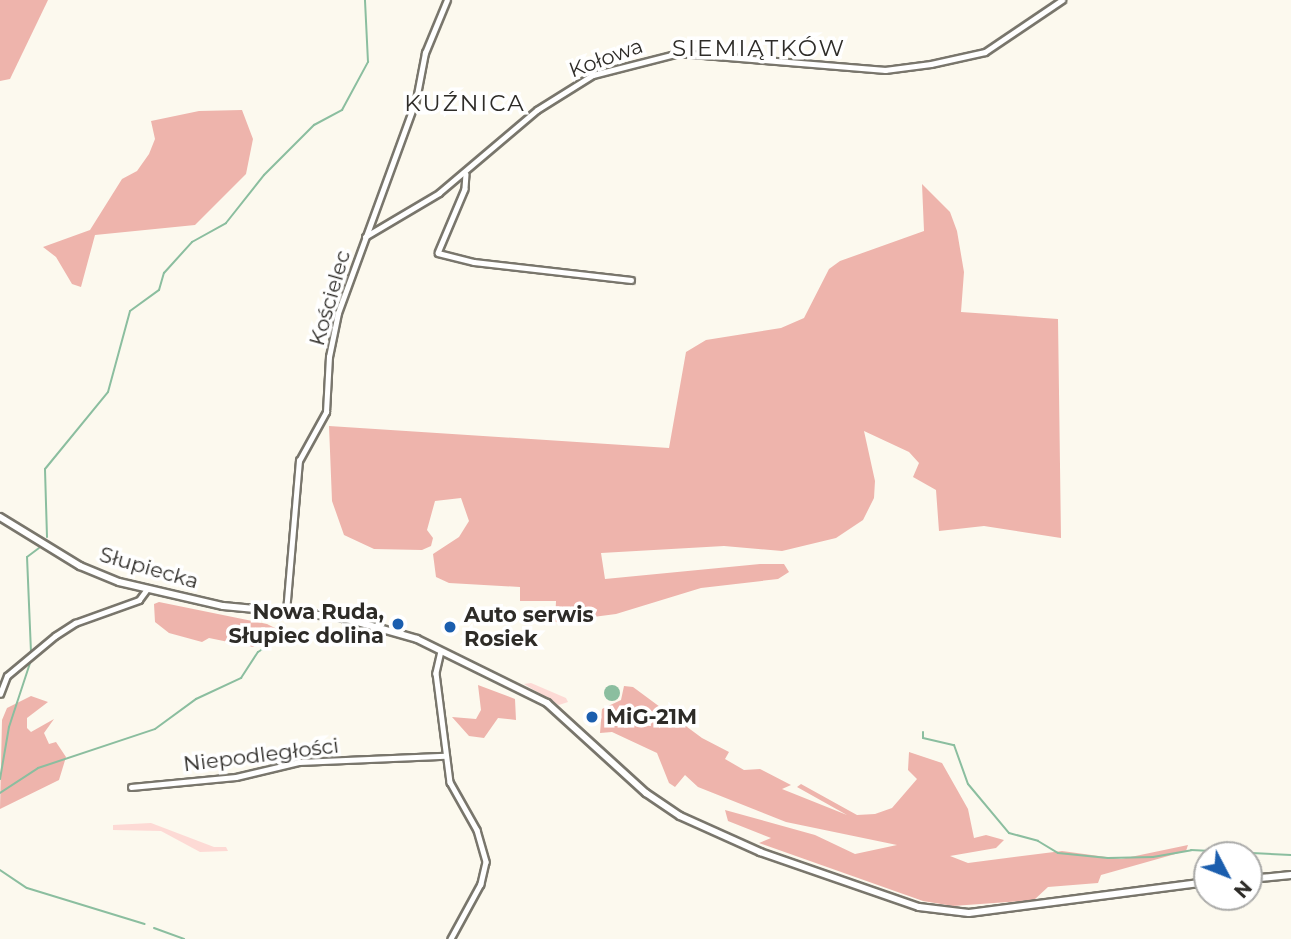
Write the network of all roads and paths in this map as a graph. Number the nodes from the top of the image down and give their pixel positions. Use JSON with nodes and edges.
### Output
{"nodes":[{"id":1,"x":447,"y":0,"type":"edge"},
{"id":2,"x":1062,"y":0,"type":"edge"},
{"id":3,"x":466,"y":174,"type":"junction"},
{"id":4,"x":365,"y":237,"type":"junction"},
{"id":5,"x":631,"y":280,"type":"dead end"},
{"id":6,"x":0,"y":517,"type":"edge"},
{"id":7,"x":147,"y":589,"type":"junction"},
{"id":8,"x":286,"y":612,"type":"junction"},
{"id":9,"x":442,"y":651,"type":"junction"},
{"id":10,"x":7,"y":676,"type":"junction"},
{"id":11,"x":0,"y":680,"type":"edge"},
{"id":12,"x":0,"y":694,"type":"edge"},
{"id":13,"x":445,"y":756,"type":"junction"},
{"id":14,"x":131,"y":788,"type":"dead end"},
{"id":15,"x":1291,"y":876,"type":"edge"},
{"id":16,"x":1263,"y":878,"type":"edge"},
{"id":17,"x":1193,"y":884,"type":"edge"},
{"id":18,"x":451,"y":939,"type":"edge"}],
"edges":[{"from":1,"to":4,"type":"street","name":"Kościelec"},
{"from":2,"to":3,"type":"street","name":"Kołowa"},
{"from":3,"to":4,"type":"street","name":"Kołowa"},
{"from":3,"to":5,"type":"street"},
{"from":4,"to":8,"type":"street","name":"Kościelec"},
{"from":6,"to":7,"type":"main road","name":"Słupiecka"},
{"from":7,"to":8,"type":"main road","name":"Słupiecka"},
{"from":7,"to":10,"type":"street"},
{"from":8,"to":9,"type":"main road","name":"Słupiecka"},
{"from":9,"to":13,"type":"street"},
{"from":9,"to":17,"type":"main road","name":"Słupiecka"},
{"from":10,"to":11,"type":"street"},
{"from":10,"to":12,"type":"street"},
{"from":13,"to":14,"type":"street","name":"Niepodległości"},
{"from":13,"to":18,"type":"street"},
{"from":15,"to":16,"type":"main road"}]}
